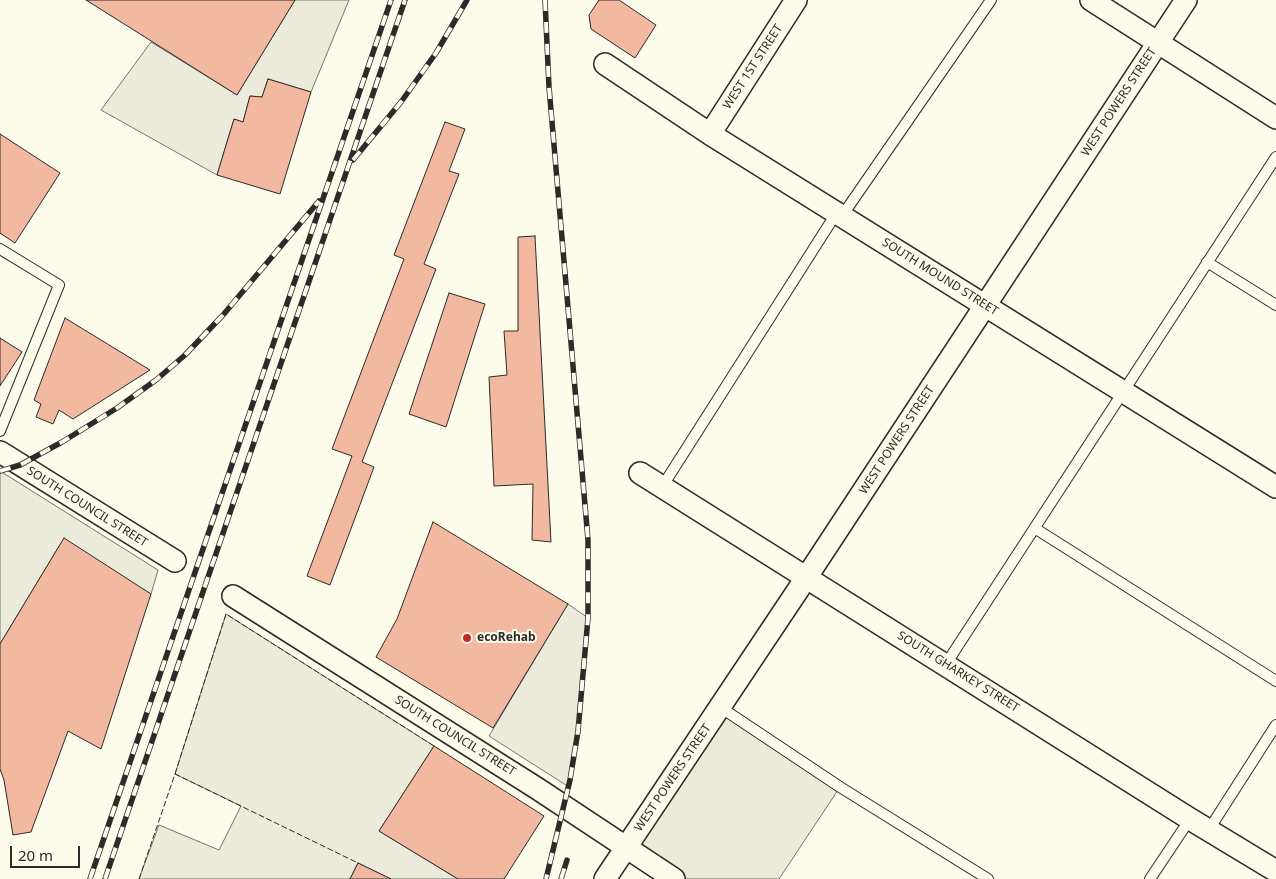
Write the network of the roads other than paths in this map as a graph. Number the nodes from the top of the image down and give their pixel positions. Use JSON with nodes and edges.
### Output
{"nodes":[{"id":1,"x":796,"y":0,"type":"edge"},
{"id":2,"x":991,"y":0,"type":"edge"},
{"id":3,"x":1091,"y":0,"type":"edge"},
{"id":4,"x":1186,"y":0,"type":"edge"},
{"id":5,"x":1158,"y":44,"type":"junction"},
{"id":6,"x":605,"y":64,"type":"dead end"},
{"id":7,"x":1276,"y":118,"type":"edge"},
{"id":8,"x":710,"y":134,"type":"junction"},
{"id":9,"x":1276,"y":157,"type":"edge"},
{"id":10,"x":842,"y":216,"type":"junction"},
{"id":11,"x":0,"y":249,"type":"edge"},
{"id":12,"x":1207,"y":262,"type":"junction"},
{"id":13,"x":1276,"y":305,"type":"edge"},
{"id":14,"x":986,"y":306,"type":"junction"},
{"id":15,"x":1123,"y":392,"type":"junction"},
{"id":16,"x":0,"y":431,"type":"edge"},
{"id":17,"x":0,"y":452,"type":"edge"},
{"id":18,"x":640,"y":473,"type":"dead end"},
{"id":19,"x":1276,"y":486,"type":"edge"},
{"id":20,"x":662,"y":487,"type":"junction"},
{"id":21,"x":1036,"y":529,"type":"junction"},
{"id":22,"x":174,"y":561,"type":"dead end"},
{"id":23,"x":806,"y":578,"type":"junction"},
{"id":24,"x":233,"y":596,"type":"dead end"},
{"id":25,"x":946,"y":664,"type":"junction"},
{"id":26,"x":1276,"y":681,"type":"edge"},
{"id":27,"x":720,"y":707,"type":"junction"},
{"id":28,"x":1276,"y":725,"type":"edge"},
{"id":29,"x":1190,"y":819,"type":"junction"},
{"id":30,"x":1208,"y":831,"type":"junction"},
{"id":31,"x":626,"y":847,"type":"junction"},
{"id":32,"x":1276,"y":871,"type":"edge"},
{"id":33,"x":605,"y":879,"type":"edge"},
{"id":34,"x":674,"y":879,"type":"edge"},
{"id":35,"x":988,"y":879,"type":"edge"},
{"id":36,"x":1150,"y":879,"type":"edge"}],
"edges":[{"from":1,"to":8,"type":"street","name":"WEST 1ST STREET"},
{"from":2,"to":10,"type":"lane"},
{"from":3,"to":5,"type":"street"},
{"from":4,"to":5,"type":"street","name":"WEST POWERS STREET"},
{"from":5,"to":7,"type":"street"},
{"from":5,"to":14,"type":"street","name":"WEST POWERS STREET"},
{"from":6,"to":8,"type":"street","name":"SOUTH MOUND STREET"},
{"from":8,"to":10,"type":"street","name":"SOUTH MOUND STREET"},
{"from":9,"to":12,"type":"lane"},
{"from":10,"to":14,"type":"street","name":"SOUTH MOUND STREET"},
{"from":10,"to":20,"type":"lane"},
{"from":11,"to":16,"type":"lane"},
{"from":12,"to":13,"type":"lane"},
{"from":12,"to":15,"type":"lane"},
{"from":14,"to":15,"type":"street","name":"SOUTH MOUND STREET"},
{"from":14,"to":23,"type":"street","name":"WEST POWERS STREET"},
{"from":15,"to":19,"type":"street","name":"SOUTH MOUND STREET"},
{"from":15,"to":21,"type":"lane"},
{"from":17,"to":22,"type":"street","name":"SOUTH COUNCIL STREET"},
{"from":18,"to":20,"type":"street","name":"SOUTH GHARKEY STREET"},
{"from":20,"to":23,"type":"street","name":"SOUTH GHARKEY STREET"},
{"from":21,"to":25,"type":"lane"},
{"from":21,"to":26,"type":"lane"},
{"from":23,"to":25,"type":"street","name":"SOUTH GHARKEY STREET"},
{"from":23,"to":27,"type":"street","name":"WEST POWERS STREET"},
{"from":24,"to":31,"type":"street","name":"SOUTH COUNCIL STREET"},
{"from":25,"to":29,"type":"street","name":"SOUTH GHARKEY STREET"},
{"from":27,"to":31,"type":"street","name":"WEST POWERS STREET"},
{"from":27,"to":35,"type":"lane"},
{"from":28,"to":30,"type":"lane"},
{"from":29,"to":30,"type":"street","name":"SOUTH GHARKEY STREET"},
{"from":29,"to":36,"type":"lane"},
{"from":30,"to":32,"type":"street","name":"SOUTH GHARKEY STREET"},
{"from":31,"to":33,"type":"street","name":"WEST POWERS STREET"},
{"from":31,"to":34,"type":"street","name":"SOUTH COUNCIL STREET"}]}
